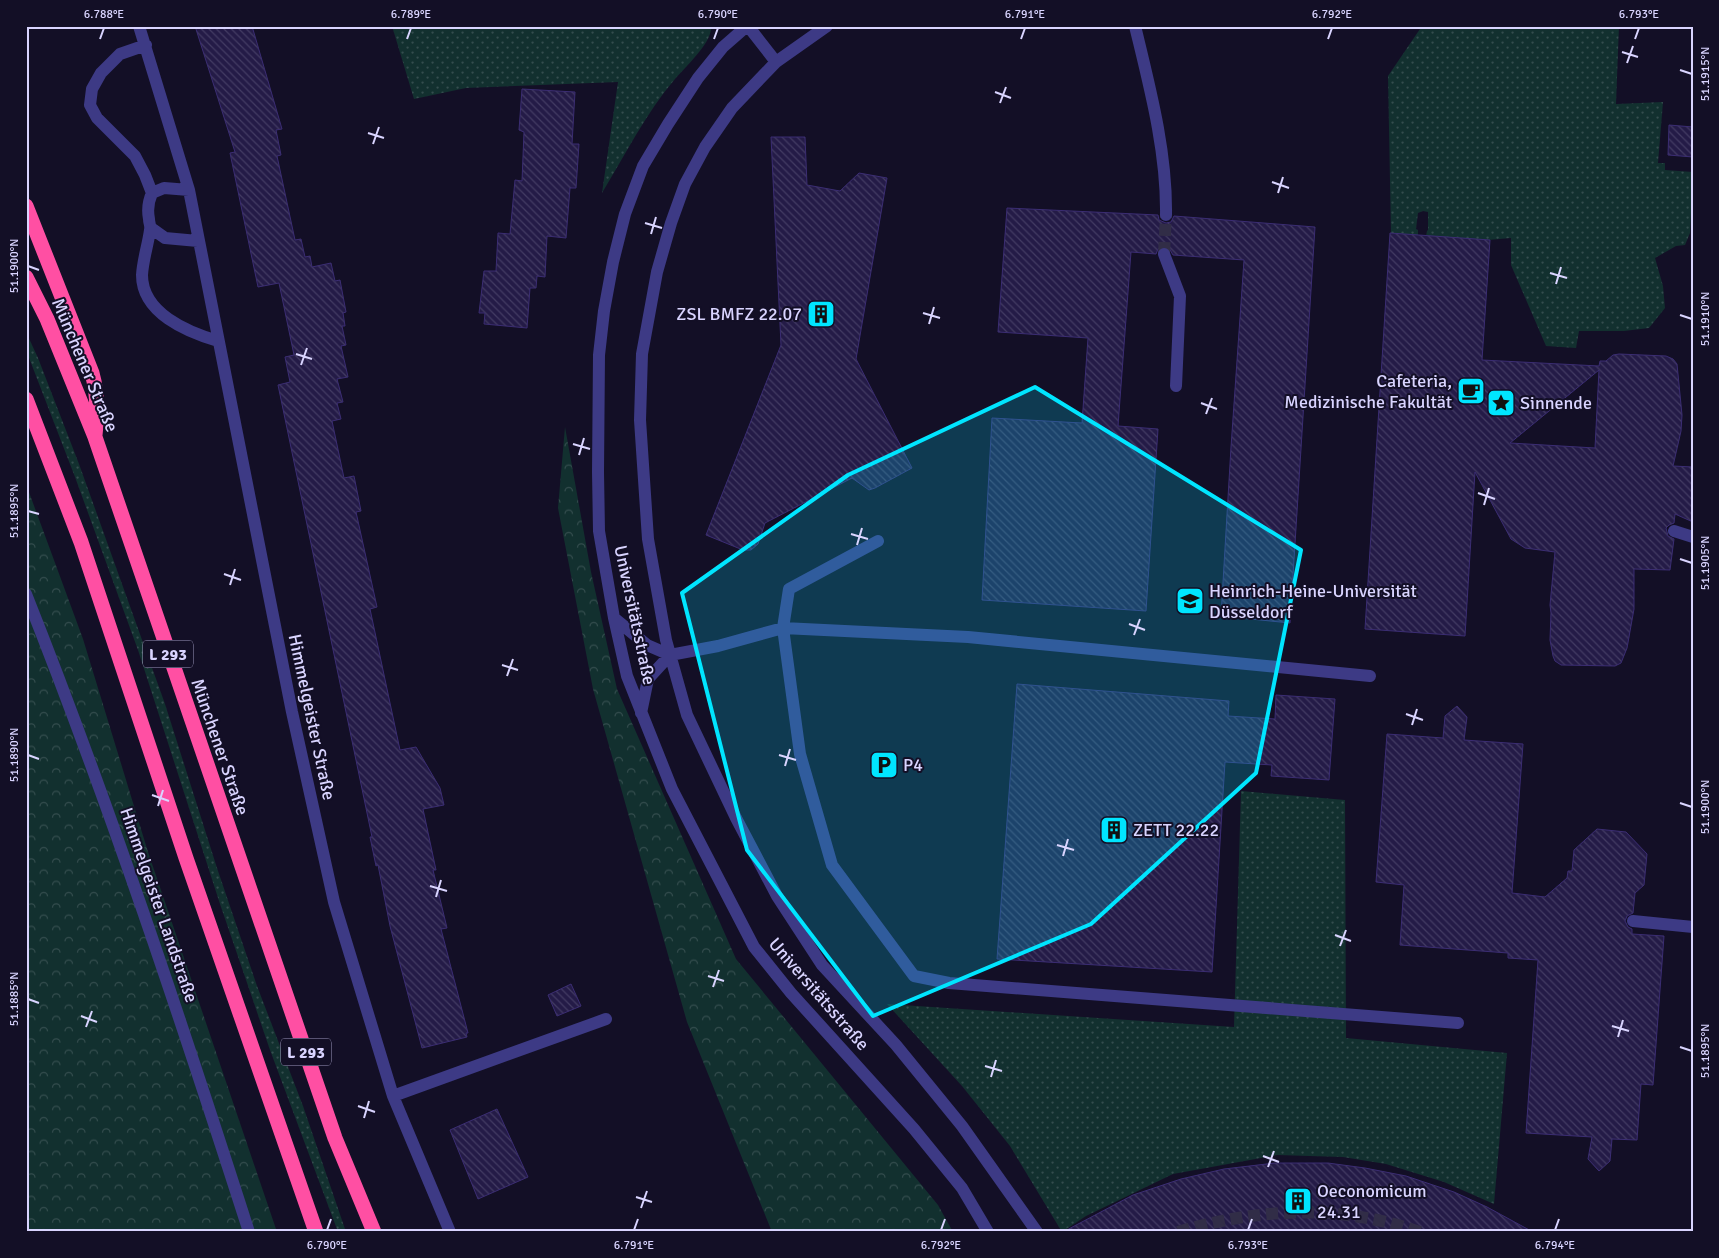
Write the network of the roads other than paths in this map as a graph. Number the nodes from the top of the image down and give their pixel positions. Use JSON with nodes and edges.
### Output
{"nodes":[{"id":1,"x":139,"y":26,"type":"edge"},
{"id":2,"x":748,"y":26,"type":"edge"},
{"id":3,"x":827,"y":26,"type":"edge"},
{"id":4,"x":1135,"y":26,"type":"edge"},
{"id":5,"x":146,"y":45,"type":"junction"},
{"id":6,"x":776,"y":62,"type":"junction"},
{"id":7,"x":189,"y":190,"type":"junction"},
{"id":8,"x":152,"y":193,"type":"junction"},
{"id":9,"x":26,"y":206,"type":"edge"},
{"id":10,"x":1166,"y":215,"type":"tunnel mouth"},
{"id":11,"x":151,"y":228,"type":"junction"},
{"id":12,"x":198,"y":241,"type":"junction"},
{"id":13,"x":1164,"y":254,"type":"tunnel mouth"},
{"id":14,"x":26,"y":277,"type":"edge"},
{"id":15,"x":218,"y":341,"type":"junction"},
{"id":16,"x":1176,"y":386,"type":"dead end"},
{"id":17,"x":26,"y":399,"type":"edge"},
{"id":18,"x":95,"y":437,"type":"junction"},
{"id":19,"x":1674,"y":531,"type":"dead end"},
{"id":20,"x":1693,"y":537,"type":"edge"},
{"id":21,"x":878,"y":541,"type":"dead end"},
{"id":22,"x":26,"y":594,"type":"edge"},
{"id":23,"x":614,"y":618,"type":"junction"},
{"id":24,"x":782,"y":628,"type":"junction"},
{"id":25,"x":670,"y":655,"type":"junction"},
{"id":26,"x":1370,"y":676,"type":"dead end"},
{"id":27,"x":641,"y":714,"type":"junction"},
{"id":28,"x":1633,"y":921,"type":"dead end"},
{"id":29,"x":1693,"y":927,"type":"edge"},
{"id":30,"x":606,"y":1019,"type":"dead end"},
{"id":31,"x":1458,"y":1023,"type":"dead end"},
{"id":32,"x":393,"y":1096,"type":"junction"},
{"id":33,"x":250,"y":1232,"type":"edge"},
{"id":34,"x":316,"y":1232,"type":"edge"},
{"id":35,"x":374,"y":1232,"type":"edge"},
{"id":36,"x":450,"y":1232,"type":"edge"},
{"id":37,"x":988,"y":1232,"type":"edge"},
{"id":38,"x":1037,"y":1232,"type":"edge"}],
"edges":[{"from":1,"to":5,"type":"street","name":"Himmelgeister Straße"},
{"from":2,"to":6,"type":"street","name":"Universitätsstraße"},
{"from":2,"to":23,"type":"street","name":"Universitätsstraße"},
{"from":3,"to":6,"type":"street","name":"Universitätsstraße"},
{"from":4,"to":10,"type":"street"},
{"from":5,"to":7,"type":"street","name":"Himmelgeister Straße"},
{"from":5,"to":8,"type":"street"},
{"from":6,"to":25,"type":"street","name":"Universitätsstraße"},
{"from":7,"to":8,"type":"street"},
{"from":7,"to":12,"type":"street","name":"Himmelgeister Straße"},
{"from":8,"to":11,"type":"street"},
{"from":9,"to":18,"type":"highway"},
{"from":11,"to":12,"type":"street"},
{"from":11,"to":15,"type":"street"},
{"from":12,"to":15,"type":"street","name":"Himmelgeister Straße"},
{"from":13,"to":16,"type":"street"},
{"from":14,"to":18,"type":"highway","name":"Münchener Straße","number":"L 293"},
{"from":15,"to":32,"type":"street","name":"Himmelgeister Straße"},
{"from":17,"to":34,"type":"highway","number":"L 293"},
{"from":18,"to":35,"type":"highway","name":"Münchener Straße","number":"L 293"},
{"from":19,"to":20,"type":"street"},
{"from":21,"to":24,"type":"street"},
{"from":22,"to":33,"type":"street","name":"Himmelgeister Landstraße"},
{"from":23,"to":25,"type":"street"},
{"from":23,"to":27,"type":"street","name":"Universitätsstraße"},
{"from":24,"to":25,"type":"street"},
{"from":24,"to":26,"type":"street"},
{"from":24,"to":31,"type":"street"},
{"from":25,"to":27,"type":"street"},
{"from":25,"to":38,"type":"street","name":"Universitätsstraße"},
{"from":27,"to":37,"type":"street","name":"Universitätsstraße"},
{"from":28,"to":29,"type":"street"},
{"from":30,"to":32,"type":"street"},
{"from":32,"to":36,"type":"street","name":"Himmelgeister Straße"}]}
